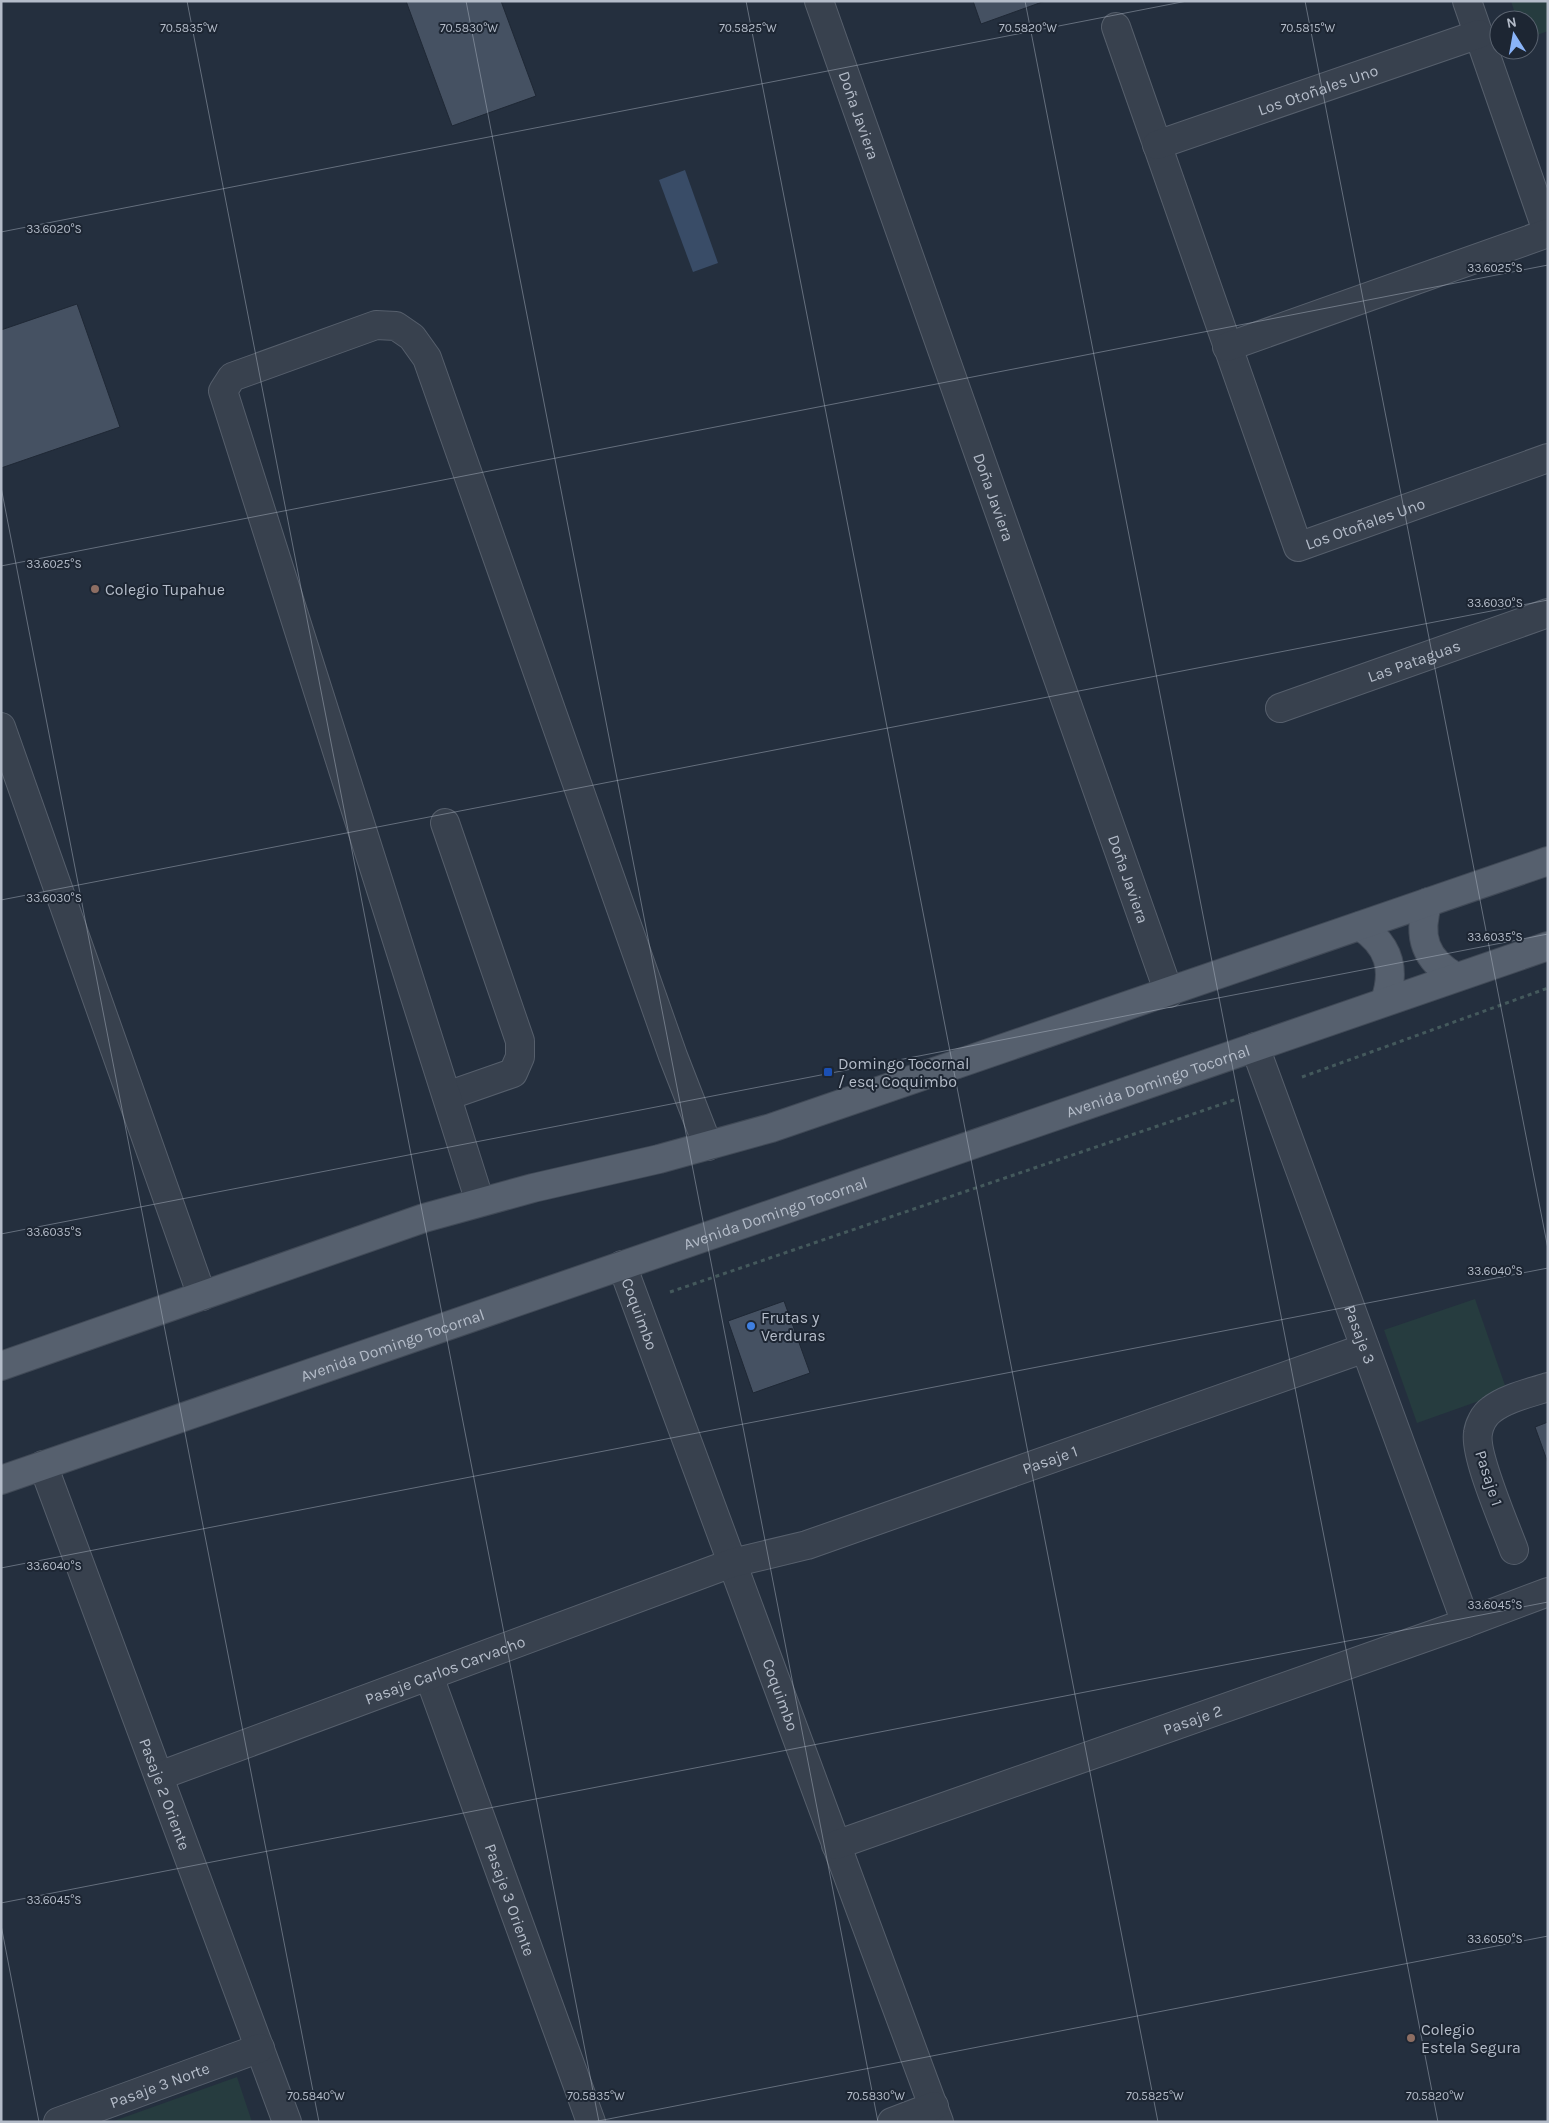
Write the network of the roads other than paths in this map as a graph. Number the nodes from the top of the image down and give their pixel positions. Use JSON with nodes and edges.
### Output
{"nodes":[{"id":1,"x":819,"y":1,"type":"edge"},
{"id":2,"x":1467,"y":1,"type":"edge"},
{"id":3,"x":1116,"y":27,"type":"dead end"},
{"id":4,"x":1479,"y":34,"type":"junction"},
{"id":5,"x":1157,"y":146,"type":"junction"},
{"id":6,"x":1548,"y":233,"type":"edge"},
{"id":7,"x":1227,"y":347,"type":"junction"},
{"id":8,"x":1548,"y":458,"type":"edge"},
{"id":9,"x":1548,"y":613,"type":"edge"},
{"id":10,"x":1280,"y":708,"type":"dead end"},
{"id":11,"x":1,"y":727,"type":"edge"},
{"id":12,"x":445,"y":822,"type":"dead end"},
{"id":13,"x":1548,"y":861,"type":"edge"},
{"id":14,"x":1428,"y":902,"type":"junction"},
{"id":15,"x":1360,"y":926,"type":"junction"},
{"id":16,"x":1548,"y":946,"type":"edge"},
{"id":17,"x":1456,"y":977,"type":"junction"},
{"id":18,"x":1169,"y":993,"type":"junction"},
{"id":19,"x":1385,"y":1002,"type":"junction"},
{"id":20,"x":1255,"y":1047,"type":"junction"},
{"id":21,"x":448,"y":1096,"type":"junction"},
{"id":22,"x":708,"y":1146,"type":"junction"},
{"id":23,"x":480,"y":1202,"type":"junction"},
{"id":24,"x":622,"y":1265,"type":"junction"},
{"id":25,"x":202,"y":1296,"type":"junction"},
{"id":26,"x":1365,"y":1348,"type":"junction"},
{"id":27,"x":1,"y":1366,"type":"edge"},
{"id":28,"x":1548,"y":1387,"type":"edge"},
{"id":29,"x":43,"y":1465,"type":"junction"},
{"id":30,"x":1,"y":1480,"type":"edge"},
{"id":31,"x":1514,"y":1550,"type":"dead end"},
{"id":32,"x":732,"y":1563,"type":"junction"},
{"id":33,"x":1548,"y":1592,"type":"edge"},
{"id":34,"x":1466,"y":1623,"type":"junction"},
{"id":35,"x":429,"y":1676,"type":"junction"},
{"id":36,"x":159,"y":1776,"type":"junction"},
{"id":37,"x":836,"y":1845,"type":"junction"},
{"id":38,"x":260,"y":2048,"type":"junction"},
{"id":39,"x":936,"y":2114,"type":"edge"},
{"id":40,"x":58,"y":2122,"type":"edge"},
{"id":41,"x":288,"y":2122,"type":"edge"},
{"id":42,"x":591,"y":2122,"type":"edge"},
{"id":43,"x":892,"y":2122,"type":"edge"}],
"edges":[{"from":1,"to":18,"type":"street","name":"Doña Javiera"},
{"from":2,"to":4,"type":"street"},
{"from":3,"to":5,"type":"street","name":"Los Otoñales Uno"},
{"from":4,"to":5,"type":"street","name":"Los Otoñales Uno"},
{"from":4,"to":6,"type":"street"},
{"from":5,"to":7,"type":"street","name":"Los Otoñales Uno"},
{"from":6,"to":7,"type":"street"},
{"from":7,"to":8,"type":"street","name":"Los Otoñales Uno"},
{"from":9,"to":10,"type":"street","name":"Las Pataguas"},
{"from":11,"to":25,"type":"street"},
{"from":12,"to":21,"type":"street"},
{"from":13,"to":14,"type":"main road"},
{"from":14,"to":15,"type":"main road"},
{"from":14,"to":17,"type":"main road"},
{"from":15,"to":18,"type":"main road"},
{"from":15,"to":19,"type":"main road"},
{"from":16,"to":17,"type":"main road","name":"Avenida Domingo Tocornal"},
{"from":17,"to":19,"type":"main road","name":"Avenida Domingo Tocornal"},
{"from":18,"to":22,"type":"main road"},
{"from":19,"to":20,"type":"main road","name":"Avenida Domingo Tocornal"},
{"from":20,"to":24,"type":"main road","name":"Avenida Domingo Tocornal"},
{"from":20,"to":26,"type":"street","name":"Pasaje 3"},
{"from":21,"to":22,"type":"street"},
{"from":21,"to":23,"type":"street"},
{"from":22,"to":23,"type":"main road"},
{"from":23,"to":25,"type":"main road"},
{"from":24,"to":29,"type":"main road","name":"Avenida Domingo Tocornal"},
{"from":24,"to":32,"type":"street","name":"Coquimbo"},
{"from":25,"to":27,"type":"main road"},
{"from":26,"to":32,"type":"street","name":"Pasaje 1"},
{"from":26,"to":34,"type":"street","name":"Pasaje 3"},
{"from":28,"to":31,"type":"street","name":"Pasaje 1"},
{"from":29,"to":30,"type":"main road","name":"Avenida Domingo Tocornal"},
{"from":29,"to":36,"type":"street","name":"Pasaje 2 Oriente"},
{"from":32,"to":35,"type":"street","name":"Pasaje Carlos Carvacho"},
{"from":32,"to":37,"type":"street","name":"Coquimbo"},
{"from":33,"to":34,"type":"street","name":"Pasaje 2"},
{"from":34,"to":37,"type":"street","name":"Pasaje 2"},
{"from":35,"to":36,"type":"street","name":"Pasaje Carlos Carvacho"},
{"from":35,"to":42,"type":"street","name":"Pasaje 3 Oriente"},
{"from":36,"to":38,"type":"street","name":"Pasaje 2 Oriente"},
{"from":37,"to":39,"type":"street","name":"Coquimbo"},
{"from":38,"to":40,"type":"street","name":"Pasaje 3 Norte"},
{"from":38,"to":41,"type":"street","name":"Pasaje 2 Oriente"},
{"from":39,"to":43,"type":"street"}]}
